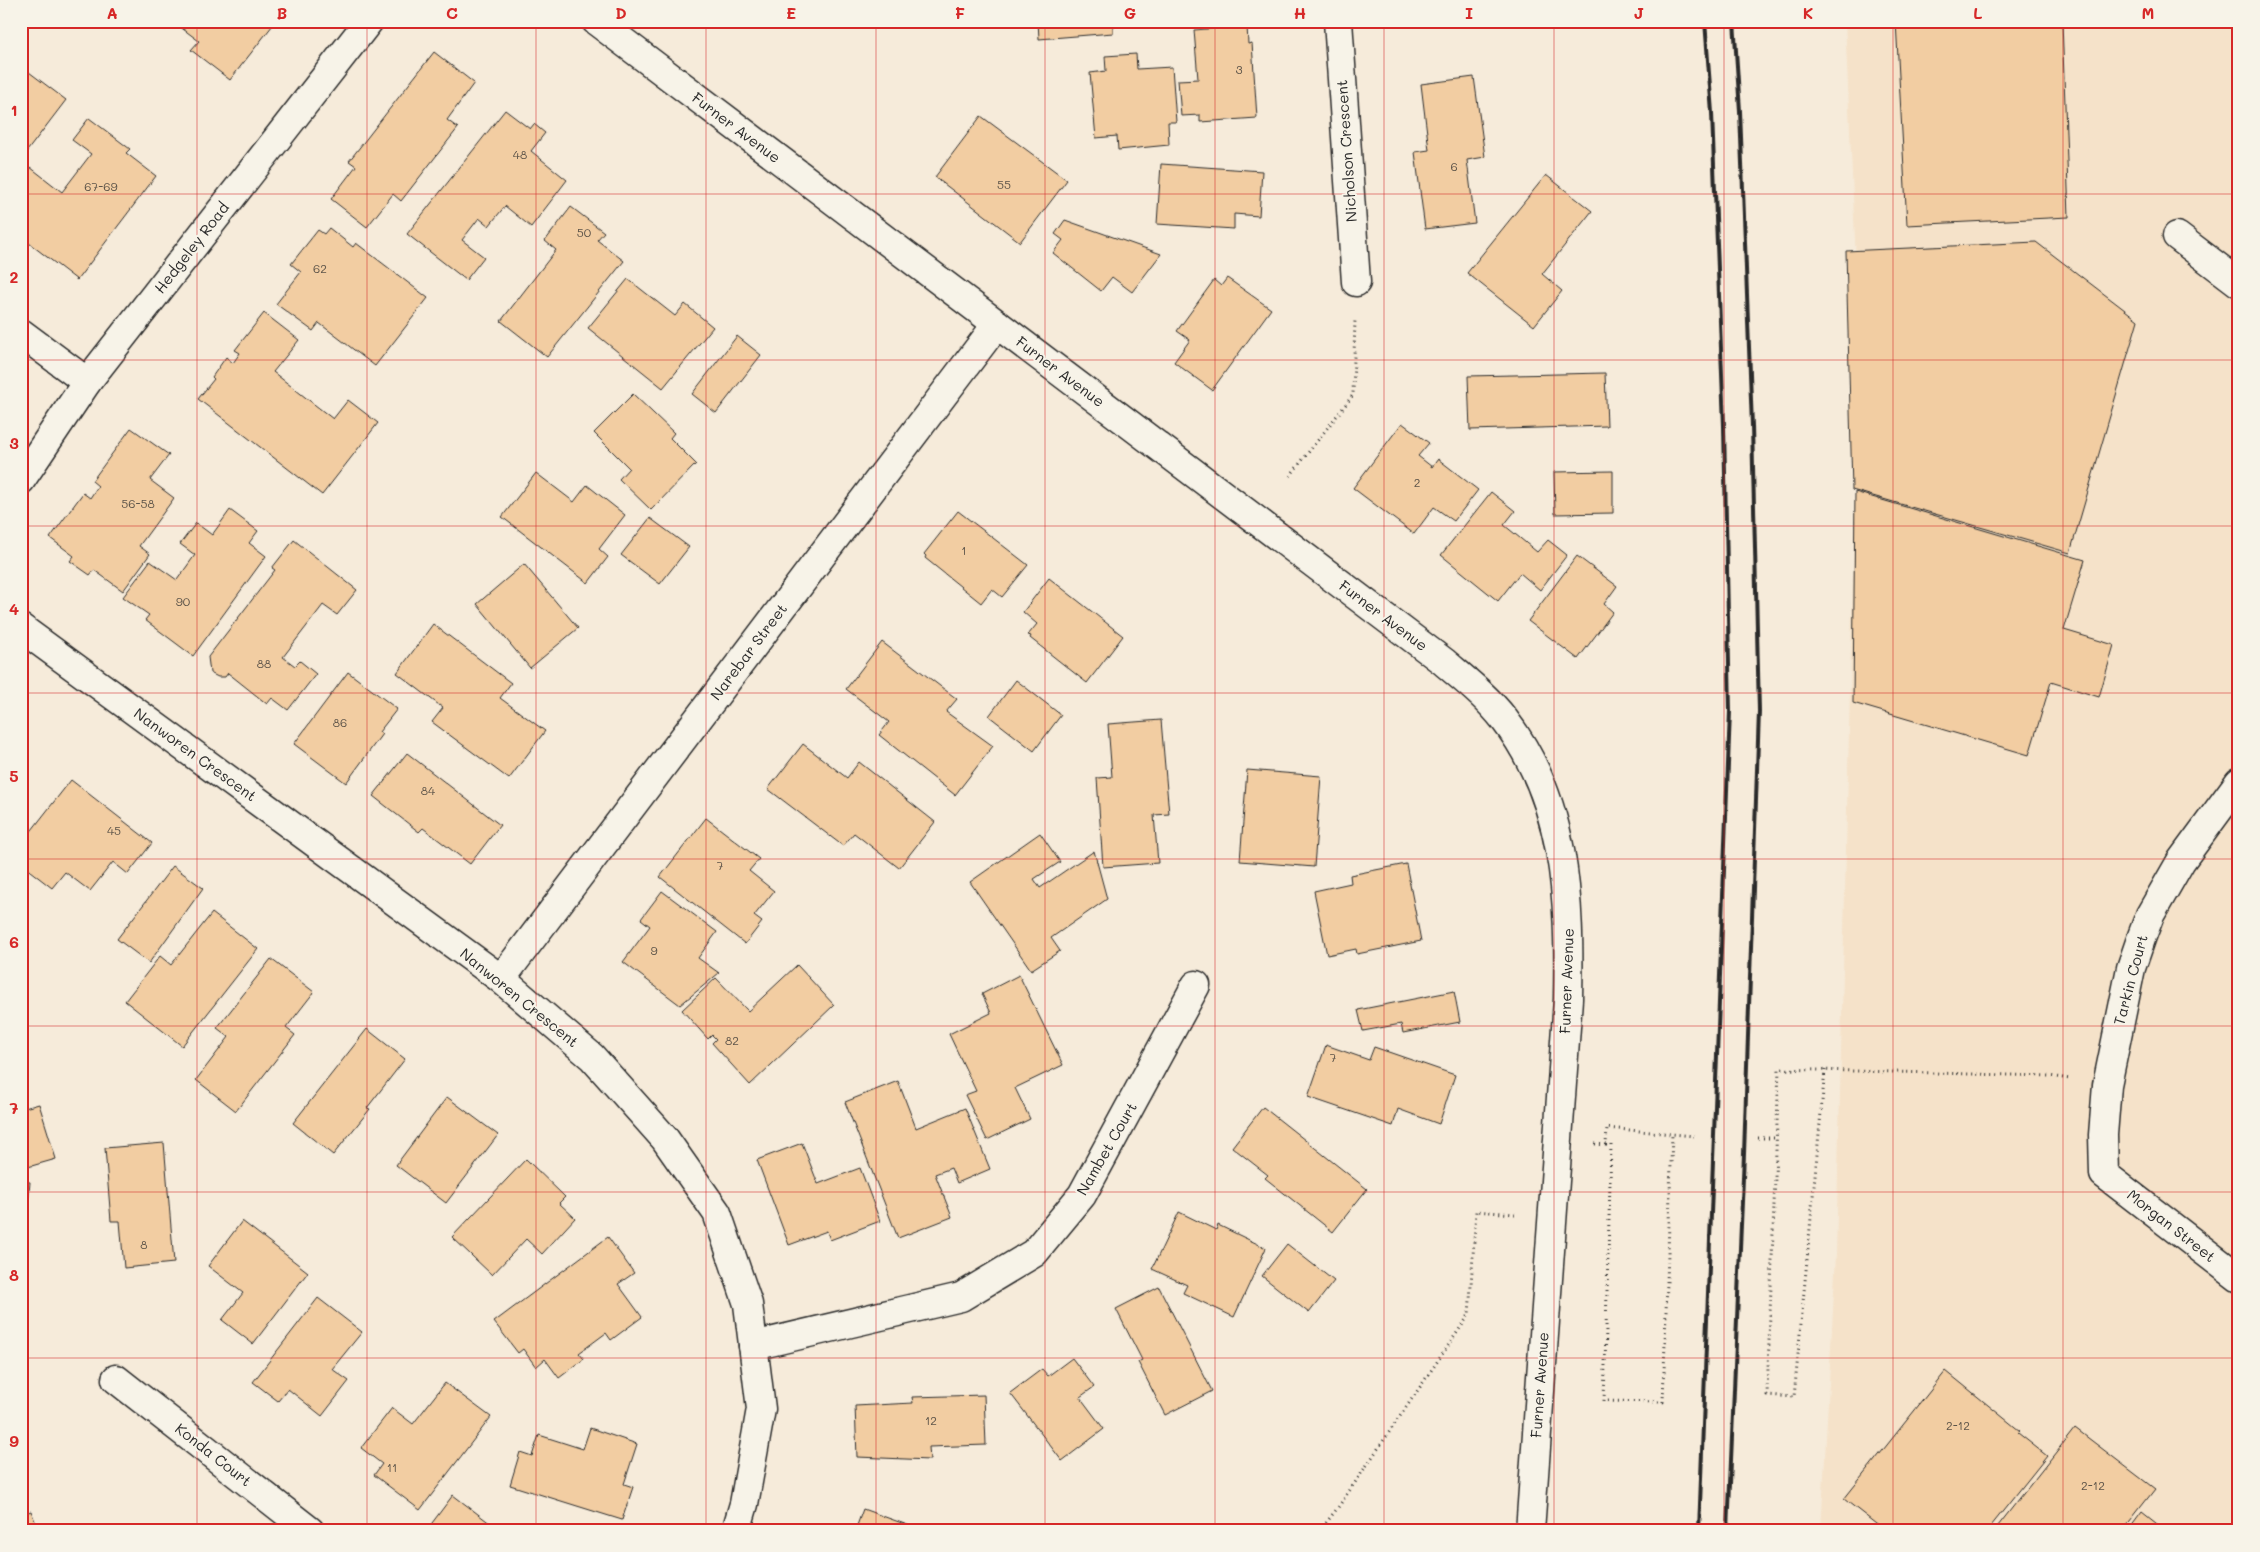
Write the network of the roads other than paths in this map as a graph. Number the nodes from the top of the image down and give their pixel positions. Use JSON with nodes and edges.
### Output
{"nodes":[{"id":1,"x":370,"y":21,"type":"edge"},
{"id":2,"x":596,"y":21,"type":"edge"},
{"id":3,"x":1338,"y":21,"type":"edge"},
{"id":4,"x":2177,"y":236,"type":"dead end"},
{"id":5,"x":1356,"y":282,"type":"road end"},
{"id":6,"x":2239,"y":284,"type":"edge"},
{"id":7,"x":997,"y":324,"type":"junction"},
{"id":8,"x":21,"y":333,"type":"edge"},
{"id":9,"x":87,"y":382,"type":"junction"},
{"id":10,"x":21,"y":480,"type":"edge"},
{"id":11,"x":21,"y":628,"type":"edge"},
{"id":12,"x":2239,"y":782,"type":"edge"},
{"id":13,"x":501,"y":979,"type":"junction"},
{"id":14,"x":1196,"y":985,"type":"dead end"},
{"id":15,"x":2104,"y":1174,"type":"joint"},
{"id":16,"x":2239,"y":1278,"type":"edge"},
{"id":17,"x":753,"y":1346,"type":"junction"},
{"id":18,"x":116,"y":1379,"type":"dead end"},
{"id":19,"x":310,"y":1531,"type":"edge"},
{"id":20,"x":736,"y":1531,"type":"edge"},
{"id":21,"x":1530,"y":1531,"type":"edge"}],
"edges":[{"from":1,"to":9,"type":"street","name":"Hedgeley Road"},
{"from":2,"to":7,"type":"street","name":"Furner Avenue"},
{"from":3,"to":5,"type":"street","name":"Nicholson Crescent"},
{"from":4,"to":6,"type":"street"},
{"from":7,"to":13,"type":"street","name":"Narebar Street"},
{"from":7,"to":21,"type":"street","name":"Furner Avenue"},
{"from":8,"to":9,"type":"street"},
{"from":9,"to":10,"type":"street","name":"Hedgeley Road"},
{"from":11,"to":13,"type":"street","name":"Nanworen Crescent"},
{"from":12,"to":15,"type":"street","name":"Tarkin Court"},
{"from":13,"to":17,"type":"street","name":"Nanworen Crescent"},
{"from":14,"to":17,"type":"street","name":"Nambet Court"},
{"from":15,"to":16,"type":"street","name":"Morgan Street"},
{"from":17,"to":20,"type":"street","name":"Nanworen Crescent"},
{"from":18,"to":19,"type":"street","name":"Konda Court"}]}
